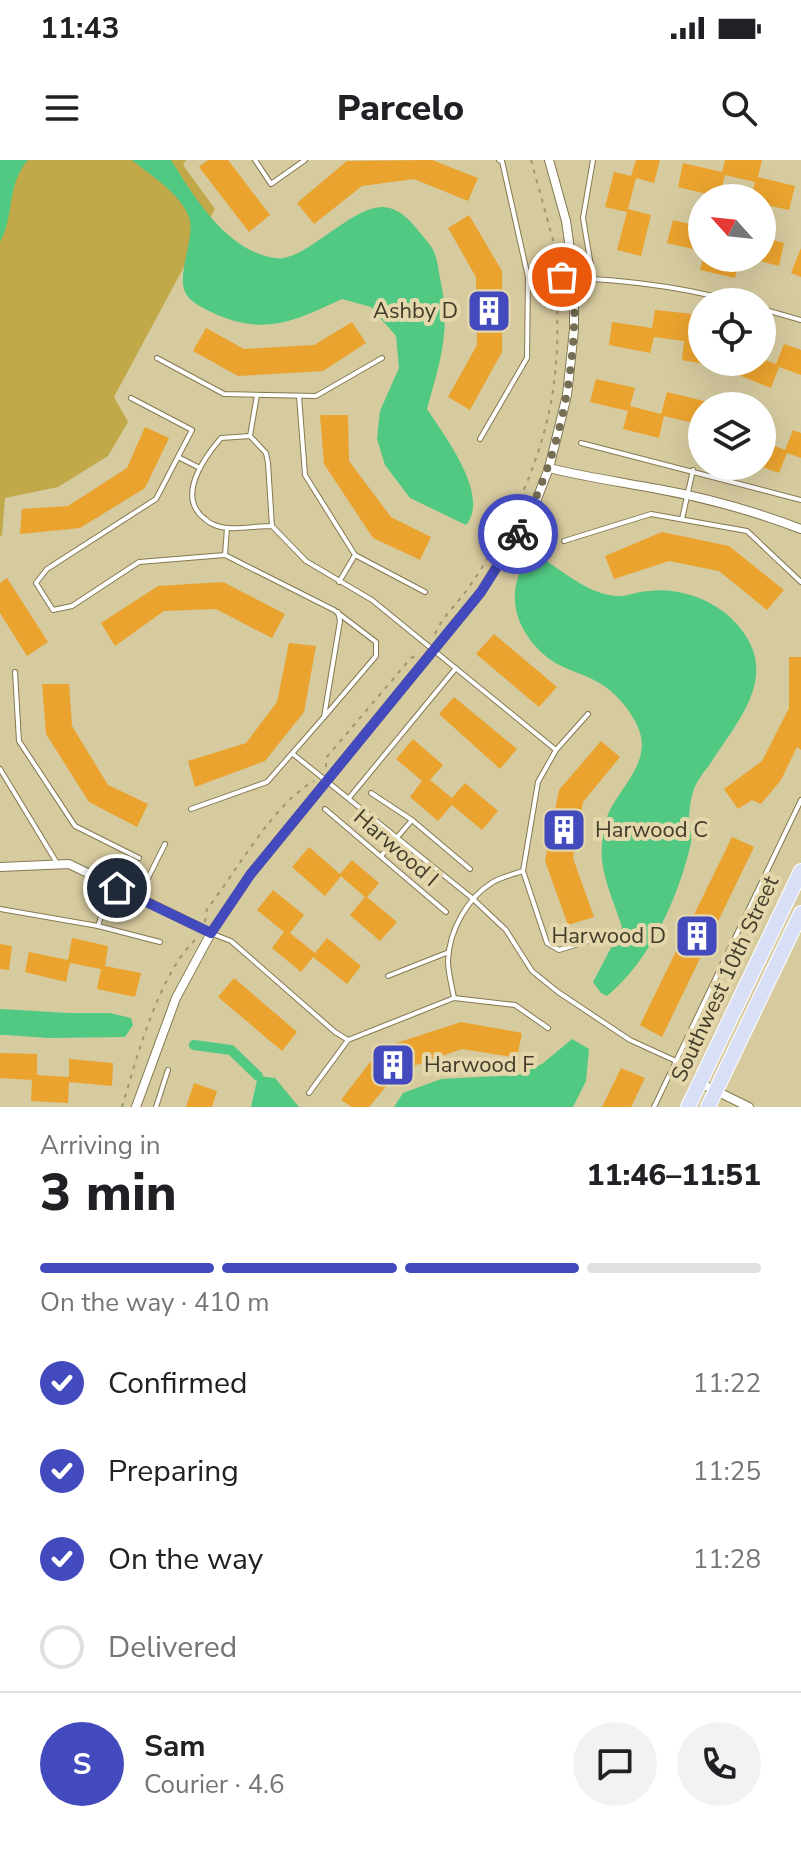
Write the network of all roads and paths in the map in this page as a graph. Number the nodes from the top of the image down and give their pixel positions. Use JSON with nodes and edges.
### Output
{"nodes":[{"id":1,"x":255,"y":160,"type":"edge"},
{"id":2,"x":305,"y":160,"type":"edge"},
{"id":3,"x":499,"y":160,"type":"edge"},
{"id":4,"x":531,"y":160,"type":"edge"},
{"id":5,"x":549,"y":160,"type":"edge"},
{"id":6,"x":593,"y":160,"type":"edge"},
{"id":7,"x":560,"y":265,"type":"dead end"},
{"id":8,"x":528,"y":277,"type":"junction"},
{"id":9,"x":574,"y":277,"type":"junction"},
{"id":10,"x":593,"y":278,"type":"junction"},
{"id":11,"x":559,"y":289,"type":"dead end"},
{"id":12,"x":688,"y":290,"type":"edge"},
{"id":13,"x":776,"y":313,"type":"edge"},
{"id":14,"x":801,"y":320,"type":"edge"},
{"id":15,"x":157,"y":358,"type":"dead end"},
{"id":16,"x":382,"y":358,"type":"dead end"},
{"id":17,"x":257,"y":395,"type":"junction"},
{"id":18,"x":299,"y":396,"type":"junction"},
{"id":19,"x":131,"y":398,"type":"dead end"},
{"id":20,"x":250,"y":436,"type":"junction"},
{"id":21,"x":480,"y":439,"type":"dead end"},
{"id":22,"x":581,"y":443,"type":"dead end"},
{"id":23,"x":178,"y":457,"type":"junction"},
{"id":24,"x":200,"y":468,"type":"junction"},
{"id":25,"x":549,"y":468,"type":"junction"},
{"id":26,"x":688,"y":469,"type":"edge"},
{"id":27,"x":691,"y":480,"type":"edge"},
{"id":28,"x":729,"y":480,"type":"edge"},
{"id":29,"x":687,"y":496,"type":"junction"},
{"id":30,"x":801,"y":500,"type":"edge"},
{"id":31,"x":682,"y":520,"type":"junction"},
{"id":32,"x":272,"y":526,"type":"junction"},
{"id":33,"x":227,"y":528,"type":"junction"},
{"id":34,"x":801,"y":529,"type":"edge"},
{"id":35,"x":564,"y":541,"type":"dead end"},
{"id":36,"x":225,"y":555,"type":"junction"},
{"id":37,"x":355,"y":555,"type":"junction"},
{"id":38,"x":339,"y":582,"type":"junction"},
{"id":39,"x":801,"y":582,"type":"edge"},
{"id":40,"x":425,"y":592,"type":"dead end"},
{"id":41,"x":338,"y":612,"type":"junction"},
{"id":42,"x":433,"y":645,"type":"junction"},
{"id":43,"x":419,"y":655,"type":"dead end"},
{"id":44,"x":456,"y":668,"type":"junction"},
{"id":45,"x":15,"y":672,"type":"dead end"},
{"id":46,"x":588,"y":714,"type":"dead end"},
{"id":47,"x":324,"y":717,"type":"junction"},
{"id":48,"x":556,"y":750,"type":"junction"},
{"id":49,"x":293,"y":754,"type":"junction"},
{"id":50,"x":326,"y":768,"type":"dead end"},
{"id":51,"x":0,"y":769,"type":"edge"},
{"id":52,"x":313,"y":782,"type":"dead end"},
{"id":53,"x":327,"y":782,"type":"junction"},
{"id":54,"x":371,"y":793,"type":"dead end"},
{"id":55,"x":349,"y":798,"type":"junction"},
{"id":56,"x":801,"y":800,"type":"edge"},
{"id":57,"x":191,"y":809,"type":"dead end"},
{"id":58,"x":325,"y":809,"type":"dead end"},
{"id":59,"x":412,"y":820,"type":"junction"},
{"id":60,"x":398,"y":837,"type":"junction"},
{"id":61,"x":165,"y":844,"type":"dead end"},
{"id":62,"x":381,"y":856,"type":"junction"},
{"id":63,"x":139,"y":858,"type":"dead end"},
{"id":64,"x":57,"y":863,"type":"junction"},
{"id":65,"x":0,"y":867,"type":"edge"},
{"id":66,"x":470,"y":869,"type":"dead end"},
{"id":67,"x":523,"y":871,"type":"junction"},
{"id":68,"x":801,"y":871,"type":"edge"},
{"id":69,"x":112,"y":885,"type":"junction"},
{"id":70,"x":472,"y":898,"type":"junction"},
{"id":71,"x":138,"y":899,"type":"junction"},
{"id":72,"x":0,"y":909,"type":"edge"},
{"id":73,"x":446,"y":912,"type":"dead end"},
{"id":74,"x":801,"y":913,"type":"edge"},
{"id":75,"x":205,"y":921,"type":"dead end"},
{"id":76,"x":98,"y":926,"type":"junction"},
{"id":77,"x":211,"y":933,"type":"junction"},
{"id":78,"x":196,"y":940,"type":"dead end"},
{"id":79,"x":592,"y":940,"type":"dead end"},
{"id":80,"x":160,"y":942,"type":"dead end"},
{"id":81,"x":449,"y":952,"type":"junction"},
{"id":82,"x":388,"y":976,"type":"dead end"},
{"id":83,"x":454,"y":998,"type":"junction"},
{"id":84,"x":548,"y":1028,"type":"dead end"},
{"id":85,"x":348,"y":1040,"type":"junction"},
{"id":86,"x":676,"y":1061,"type":"junction"},
{"id":87,"x":168,"y":1070,"type":"dead end"},
{"id":88,"x":700,"y":1083,"type":"junction"},
{"id":89,"x":716,"y":1091,"type":"junction"},
{"id":90,"x":309,"y":1093,"type":"dead end"},
{"id":91,"x":122,"y":1107,"type":"edge"},
{"id":92,"x":136,"y":1107,"type":"edge"},
{"id":93,"x":156,"y":1107,"type":"edge"},
{"id":94,"x":654,"y":1107,"type":"edge"},
{"id":95,"x":688,"y":1107,"type":"edge"},
{"id":96,"x":708,"y":1107,"type":"edge"},
{"id":97,"x":749,"y":1107,"type":"edge"}],
"edges":[{"from":1,"to":2,"type":"lane"},
{"from":3,"to":8,"type":"lane"},
{"from":4,"to":7,"type":"path"},
{"from":5,"to":9,"type":"street"},
{"from":6,"to":10,"type":"lane"},
{"from":8,"to":9,"type":"lane"},
{"from":8,"to":21,"type":"lane"},
{"from":9,"to":10,"type":"lane"},
{"from":9,"to":25,"type":"street"},
{"from":10,"to":12,"type":"lane"},
{"from":11,"to":42,"type":"path"},
{"from":13,"to":14,"type":"lane"},
{"from":15,"to":17,"type":"lane"},
{"from":16,"to":18,"type":"lane"},
{"from":17,"to":18,"type":"lane"},
{"from":17,"to":20,"type":"lane"},
{"from":18,"to":37,"type":"lane"},
{"from":19,"to":23,"type":"lane"},
{"from":20,"to":24,"type":"lane"},
{"from":20,"to":32,"type":"lane"},
{"from":22,"to":26,"type":"lane"},
{"from":23,"to":24,"type":"lane"},
{"from":23,"to":36,"type":"lane"},
{"from":24,"to":33,"type":"lane"},
{"from":25,"to":29,"type":"street"},
{"from":25,"to":42,"type":"street"},
{"from":27,"to":29,"type":"lane"},
{"from":28,"to":30,"type":"lane"},
{"from":29,"to":31,"type":"lane"},
{"from":29,"to":34,"type":"street"},
{"from":31,"to":35,"type":"lane"},
{"from":31,"to":39,"type":"lane"},
{"from":32,"to":33,"type":"lane"},
{"from":32,"to":38,"type":"lane"},
{"from":33,"to":36,"type":"lane"},
{"from":36,"to":41,"type":"lane"},
{"from":37,"to":38,"type":"lane"},
{"from":37,"to":40,"type":"lane"},
{"from":38,"to":42,"type":"lane"},
{"from":41,"to":47,"type":"lane"},
{"from":41,"to":47,"type":"lane"},
{"from":42,"to":44,"type":"lane"},
{"from":42,"to":53,"type":"street"},
{"from":43,"to":50,"type":"path"},
{"from":44,"to":48,"type":"lane"},
{"from":44,"to":55,"type":"lane"},
{"from":45,"to":63,"type":"lane"},
{"from":46,"to":48,"type":"lane"},
{"from":47,"to":49,"type":"lane"},
{"from":48,"to":67,"type":"lane"},
{"from":49,"to":53,"type":"lane"},
{"from":49,"to":57,"type":"lane"},
{"from":51,"to":64,"type":"lane"},
{"from":52,"to":75,"type":"path"},
{"from":53,"to":55,"type":"lane"},
{"from":53,"to":77,"type":"street"},
{"from":54,"to":59,"type":"lane"},
{"from":55,"to":60,"type":"lane"},
{"from":56,"to":86,"type":"lane"},
{"from":58,"to":62,"type":"lane","name":"Harwood I"},
{"from":59,"to":60,"type":"lane"},
{"from":59,"to":66,"type":"lane"},
{"from":60,"to":62,"type":"lane"},
{"from":60,"to":70,"type":"lane"},
{"from":61,"to":71,"type":"lane"},
{"from":62,"to":73,"type":"lane","name":"Harwood I"},
{"from":64,"to":65,"type":"street"},
{"from":64,"to":69,"type":"street"},
{"from":67,"to":70,"type":"lane"},
{"from":67,"to":79,"type":"lane"},
{"from":68,"to":88,"type":"main road","name":"Southwest 10th Street"},
{"from":69,"to":71,"type":"street"},
{"from":69,"to":76,"type":"lane"},
{"from":70,"to":81,"type":"lane"},
{"from":70,"to":86,"type":"lane"},
{"from":71,"to":77,"type":"street"},
{"from":72,"to":76,"type":"lane"},
{"from":74,"to":89,"type":"main road","name":"Southwest 10th Street"},
{"from":76,"to":80,"type":"lane"},
{"from":77,"to":85,"type":"lane"},
{"from":77,"to":92,"type":"street"},
{"from":78,"to":91,"type":"path"},
{"from":81,"to":82,"type":"lane"},
{"from":81,"to":83,"type":"lane"},
{"from":83,"to":84,"type":"lane"},
{"from":83,"to":85,"type":"lane"},
{"from":85,"to":90,"type":"lane"},
{"from":86,"to":94,"type":"lane"},
{"from":87,"to":93,"type":"lane"},
{"from":88,"to":89,"type":"street"},
{"from":88,"to":95,"type":"main road","name":"Southwest 10th Street"},
{"from":89,"to":96,"type":"main road","name":"Southwest 10th Street"},
{"from":89,"to":97,"type":"street"}]}
